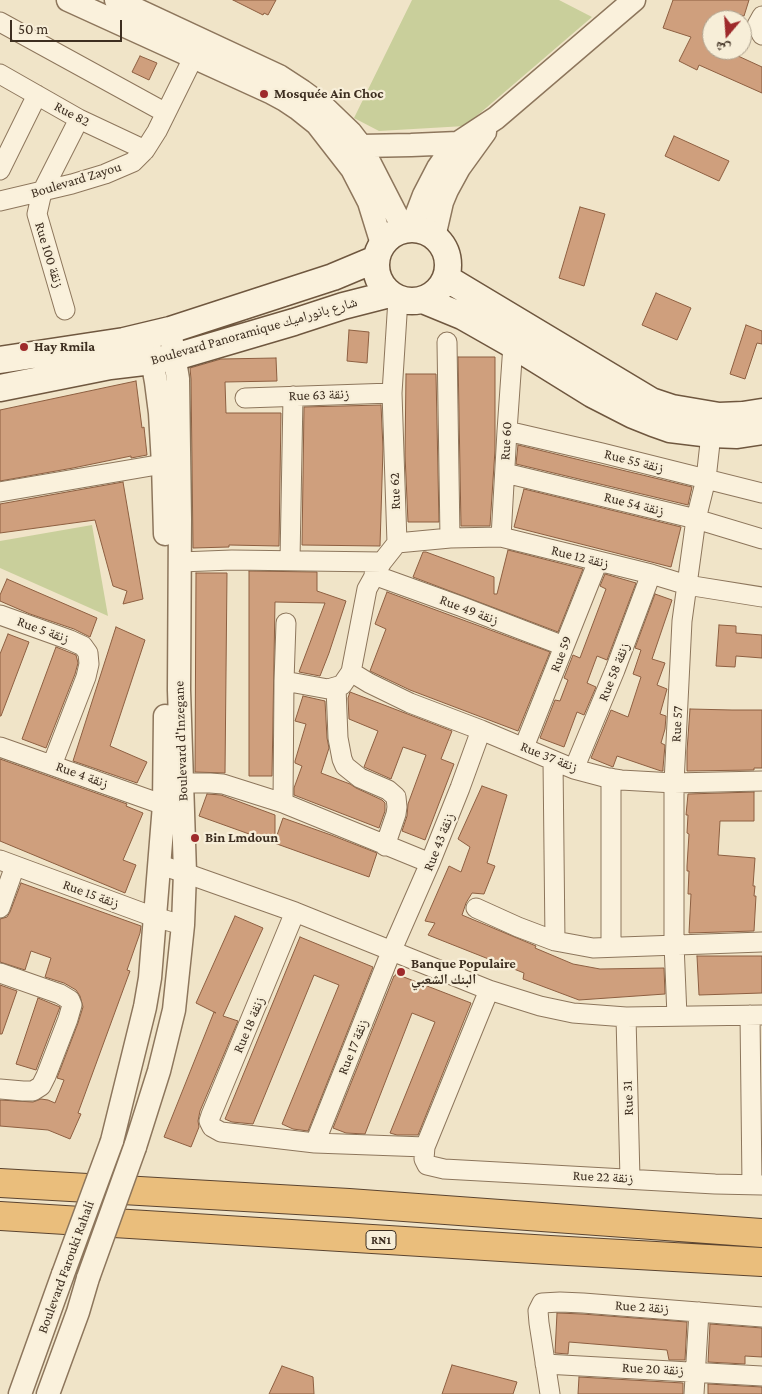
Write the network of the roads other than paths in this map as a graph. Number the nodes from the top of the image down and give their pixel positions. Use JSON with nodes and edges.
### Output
{"nodes":[{"id":1,"x":68,"y":0,"type":"edge"},
{"id":2,"x":116,"y":0,"type":"edge"},
{"id":3,"x":634,"y":0,"type":"edge"},
{"id":4,"x":762,"y":16,"type":"edge"},
{"id":5,"x":0,"y":22,"type":"edge"},
{"id":6,"x":762,"y":35,"type":"edge"},
{"id":7,"x":198,"y":49,"type":"junction"},
{"id":8,"x":0,"y":75,"type":"edge"},
{"id":9,"x":37,"y":95,"type":"junction"},
{"id":10,"x":166,"y":113,"type":"junction"},
{"id":11,"x":79,"y":118,"type":"junction"},
{"id":12,"x":496,"y":118,"type":"junction"},
{"id":13,"x":458,"y":143,"type":"junction"},
{"id":14,"x":360,"y":146,"type":"junction"},
{"id":15,"x":145,"y":150,"type":"junction"},
{"id":16,"x":0,"y":170,"type":"edge"},
{"id":17,"x":42,"y":192,"type":"junction"},
{"id":18,"x":0,"y":201,"type":"edge"},
{"id":19,"x":416,"y":232,"type":"junction"},
{"id":20,"x":379,"y":252,"type":"junction"},
{"id":21,"x":446,"y":278,"type":"junction"},
{"id":22,"x":394,"y":296,"type":"junction"},
{"id":23,"x":424,"y":300,"type":"junction"},
{"id":24,"x":66,"y":310,"type":"dead end"},
{"id":25,"x":158,"y":333,"type":"junction"},
{"id":26,"x":446,"y":342,"type":"dead end"},
{"id":27,"x":513,"y":345,"type":"junction"},
{"id":28,"x":163,"y":359,"type":"junction"},
{"id":29,"x":0,"y":360,"type":"edge"},
{"id":30,"x":0,"y":388,"type":"edge"},
{"id":31,"x":392,"y":392,"type":"junction"},
{"id":32,"x":293,"y":396,"type":"junction"},
{"id":33,"x":245,"y":398,"type":"dead end"},
{"id":34,"x":762,"y":412,"type":"edge"},
{"id":35,"x":506,"y":431,"type":"junction"},
{"id":36,"x":762,"y":431,"type":"edge"},
{"id":37,"x":710,"y":434,"type":"junction"},
{"id":38,"x":163,"y":464,"type":"junction"},
{"id":39,"x":505,"y":473,"type":"junction"},
{"id":40,"x":706,"y":479,"type":"junction"},
{"id":41,"x":0,"y":492,"type":"edge"},
{"id":42,"x":762,"y":493,"type":"edge"},
{"id":43,"x":696,"y":519,"type":"junction"},
{"id":44,"x":501,"y":537,"type":"junction"},
{"id":45,"x":450,"y":538,"type":"junction"},
{"id":46,"x":762,"y":539,"type":"edge"},
{"id":47,"x":397,"y":543,"type":"junction"},
{"id":48,"x":290,"y":560,"type":"junction"},
{"id":49,"x":598,"y":561,"type":"junction"},
{"id":50,"x":180,"y":562,"type":"junction"},
{"id":51,"x":378,"y":568,"type":"junction"},
{"id":52,"x":651,"y":574,"type":"junction"},
{"id":53,"x":687,"y":585,"type":"junction"},
{"id":54,"x":762,"y":597,"type":"edge"},
{"id":55,"x":0,"y":615,"type":"edge"},
{"id":56,"x":286,"y":623,"type":"dead end"},
{"id":57,"x":564,"y":646,"type":"junction"},
{"id":58,"x":351,"y":672,"type":"junction"},
{"id":59,"x":284,"y":681,"type":"junction"},
{"id":60,"x":336,"y":688,"type":"junction"},
{"id":61,"x":481,"y":730,"type":"junction"},
{"id":62,"x":0,"y":747,"type":"edge"},
{"id":63,"x":524,"y":747,"type":"junction"},
{"id":64,"x":554,"y":761,"type":"junction"},
{"id":65,"x":52,"y":765,"type":"junction"},
{"id":66,"x":574,"y":769,"type":"junction"},
{"id":67,"x":610,"y":778,"type":"junction"},
{"id":68,"x":762,"y":781,"type":"edge"},
{"id":69,"x":674,"y":782,"type":"junction"},
{"id":70,"x":182,"y":783,"type":"junction"},
{"id":71,"x":283,"y":803,"type":"junction"},
{"id":72,"x":164,"y":805,"type":"junction"},
{"id":73,"x":386,"y":846,"type":"junction"},
{"id":74,"x":8,"y":863,"type":"edge"},
{"id":75,"x":430,"y":863,"type":"junction"},
{"id":76,"x":160,"y":865,"type":"junction"},
{"id":77,"x":185,"y":873,"type":"junction"},
{"id":78,"x":0,"y":908,"type":"edge"},
{"id":79,"x":476,"y":908,"type":"dead end"},
{"id":80,"x":295,"y":912,"type":"junction"},
{"id":81,"x":154,"y":917,"type":"junction"},
{"id":82,"x":183,"y":925,"type":"junction"},
{"id":83,"x":555,"y":940,"type":"junction"},
{"id":84,"x":762,"y":942,"type":"edge"},
{"id":85,"x":674,"y":944,"type":"junction"},
{"id":86,"x":611,"y":947,"type":"junction"},
{"id":87,"x":391,"y":952,"type":"junction"},
{"id":88,"x":0,"y":973,"type":"edge"},
{"id":89,"x":489,"y":990,"type":"junction"},
{"id":90,"x":756,"y":1015,"type":"edge"},
{"id":91,"x":626,"y":1016,"type":"junction"},
{"id":92,"x":677,"y":1016,"type":"junction"},
{"id":93,"x":0,"y":1089,"type":"edge"},
{"id":94,"x":757,"y":1124,"type":"edge"},
{"id":95,"x":112,"y":1141,"type":"joint"},
{"id":96,"x":315,"y":1143,"type":"junction"},
{"id":97,"x":135,"y":1147,"type":"joint"},
{"id":98,"x":425,"y":1147,"type":"junction"},
{"id":99,"x":630,"y":1179,"type":"junction"},
{"id":100,"x":0,"y":1183,"type":"edge"},
{"id":101,"x":757,"y":1185,"type":"edge"},
{"id":102,"x":0,"y":1216,"type":"edge"},
{"id":103,"x":755,"y":1231,"type":"edge"},
{"id":104,"x":757,"y":1262,"type":"edge"},
{"id":105,"x":699,"y":1312,"type":"junction"},
{"id":106,"x":762,"y":1317,"type":"edge"},
{"id":107,"x":545,"y":1364,"type":"junction"},
{"id":108,"x":695,"y":1372,"type":"junction"},
{"id":109,"x":762,"y":1376,"type":"edge"},
{"id":110,"x":20,"y":1394,"type":"edge"},
{"id":111,"x":48,"y":1394,"type":"edge"},
{"id":112,"x":550,"y":1394,"type":"edge"},
{"id":113,"x":694,"y":1394,"type":"edge"}],
"edges":[{"from":1,"to":7,"type":"street"},
{"from":2,"to":7,"type":"street"},
{"from":3,"to":12,"type":"street"},
{"from":4,"to":6,"type":"street"},
{"from":5,"to":10,"type":"street"},
{"from":7,"to":10,"type":"street","name":"Boulevard Zayou"},
{"from":7,"to":14,"type":"street"},
{"from":7,"to":20,"type":"street"},
{"from":8,"to":9,"type":"street","name":"Rue 82"},
{"from":9,"to":11,"type":"street","name":"Rue 82"},
{"from":9,"to":16,"type":"street"},
{"from":10,"to":15,"type":"street","name":"Boulevard Zayou"},
{"from":11,"to":15,"type":"street","name":"Rue 82"},
{"from":11,"to":17,"type":"street","name":"Rue 100 زنقة"},
{"from":12,"to":13,"type":"street"},
{"from":12,"to":19,"type":"street"},
{"from":13,"to":14,"type":"street"},
{"from":13,"to":19,"type":"street"},
{"from":14,"to":19,"type":"street"},
{"from":15,"to":17,"type":"street","name":"Boulevard Zayou"},
{"from":17,"to":18,"type":"street","name":"Boulevard Zayou"},
{"from":17,"to":24,"type":"street","name":"Rue 100 زنقة"},
{"from":19,"to":20,"type":"main road"},
{"from":19,"to":21,"type":"main road"},
{"from":20,"to":22,"type":"main road"},
{"from":20,"to":25,"type":"main road","name":"Boulevard Panoramique شارع بانوراميك"},
{"from":21,"to":23,"type":"main road"},
{"from":21,"to":34,"type":"main road"},
{"from":22,"to":23,"type":"main road"},
{"from":22,"to":28,"type":"main road","name":"Boulevard Panoramique شارع بانوراميك"},
{"from":22,"to":31,"type":"street","name":"Rue 62"},
{"from":23,"to":27,"type":"main road"},
{"from":25,"to":28,"type":"street","name":"Boulevard d'Inzegane"},
{"from":25,"to":29,"type":"main road","name":"Boulevard Panoramique شارع بانوراميك"},
{"from":26,"to":45,"type":"street"},
{"from":27,"to":35,"type":"street","name":"Rue 60"},
{"from":27,"to":37,"type":"main road"},
{"from":28,"to":30,"type":"main road","name":"Boulevard Panoramique شارع بانوراميك"},
{"from":28,"to":38,"type":"street","name":"Boulevard d'Inzegane"},
{"from":28,"to":50,"type":"street","name":"Boulevard d'Inzegane"},
{"from":31,"to":32,"type":"street","name":"Rue 63 زنقة"},
{"from":31,"to":47,"type":"street","name":"Rue 62"},
{"from":32,"to":33,"type":"street","name":"Rue 63 زنقة"},
{"from":32,"to":48,"type":"street"},
{"from":35,"to":39,"type":"street","name":"Rue 60"},
{"from":35,"to":40,"type":"street","name":"Rue 55 زنقة"},
{"from":36,"to":37,"type":"main road"},
{"from":37,"to":40,"type":"street","name":"Rue 57"},
{"from":38,"to":41,"type":"street"},
{"from":38,"to":72,"type":"street","name":"Boulevard d'Inzegane"},
{"from":39,"to":43,"type":"street","name":"Rue 54 زنقة"},
{"from":39,"to":44,"type":"street","name":"Rue 60"},
{"from":40,"to":42,"type":"street","name":"Rue 55 زنقة"},
{"from":40,"to":43,"type":"street","name":"Rue 57"},
{"from":43,"to":46,"type":"street","name":"Rue 54 زنقة"},
{"from":43,"to":53,"type":"street","name":"Rue 57"},
{"from":44,"to":45,"type":"street","name":"Rue 12 زنقة"},
{"from":44,"to":49,"type":"street","name":"Rue 12 زنقة"},
{"from":45,"to":47,"type":"street","name":"Rue 12 زنقة"},
{"from":47,"to":51,"type":"street"},
{"from":48,"to":50,"type":"street","name":"Rue 49 زنقة"},
{"from":48,"to":51,"type":"street","name":"Rue 49 زنقة"},
{"from":49,"to":52,"type":"street","name":"Rue 12 زنقة"},
{"from":49,"to":57,"type":"street","name":"Rue 59"},
{"from":50,"to":70,"type":"street","name":"Boulevard d'Inzegane"},
{"from":51,"to":57,"type":"street","name":"Rue 49 زنقة"},
{"from":51,"to":58,"type":"street"},
{"from":52,"to":53,"type":"street","name":"Rue 12 زنقة"},
{"from":52,"to":66,"type":"street","name":"Rue 58 زنقة"},
{"from":53,"to":54,"type":"street","name":"Rue 12 زنقة"},
{"from":53,"to":69,"type":"street","name":"Rue 57"},
{"from":55,"to":65,"type":"street","name":"Rue 5 زنقة"},
{"from":56,"to":59,"type":"street"},
{"from":57,"to":63,"type":"street","name":"Rue 59"},
{"from":58,"to":60,"type":"street"},
{"from":58,"to":61,"type":"street","name":"Rue 37 زنقة"},
{"from":59,"to":60,"type":"street"},
{"from":59,"to":71,"type":"street"},
{"from":60,"to":73,"type":"street"},
{"from":61,"to":63,"type":"street","name":"Rue 37 زنقة"},
{"from":61,"to":75,"type":"street","name":"Rue 43 زنقة"},
{"from":62,"to":65,"type":"street","name":"Rue 4 زنقة"},
{"from":63,"to":64,"type":"street","name":"Rue 37 زنقة"},
{"from":64,"to":66,"type":"street","name":"Rue 37 زنقة"},
{"from":64,"to":83,"type":"street"},
{"from":65,"to":72,"type":"street","name":"Rue 4 زنقة"},
{"from":66,"to":67,"type":"street","name":"Rue 37 زنقة"},
{"from":67,"to":69,"type":"street","name":"Rue 37 زنقة"},
{"from":67,"to":86,"type":"street"},
{"from":68,"to":69,"type":"street","name":"Rue 37 زنقة"},
{"from":69,"to":85,"type":"street","name":"Rue 57"},
{"from":70,"to":71,"type":"street"},
{"from":70,"to":77,"type":"street","name":"Boulevard d'Inzegane"},
{"from":71,"to":73,"type":"street"},
{"from":72,"to":76,"type":"street","name":"Boulevard d'Inzegane"},
{"from":73,"to":75,"type":"street"},
{"from":74,"to":78,"type":"street"},
{"from":74,"to":81,"type":"street","name":"Rue 15 زنقة"},
{"from":75,"to":87,"type":"street","name":"Rue 43 زنقة"},
{"from":76,"to":77,"type":"street"},
{"from":76,"to":81,"type":"street","name":"Boulevard d'Inzegane"},
{"from":77,"to":80,"type":"street"},
{"from":77,"to":82,"type":"street","name":"Boulevard d'Inzegane"},
{"from":79,"to":83,"type":"street"},
{"from":80,"to":87,"type":"street"},
{"from":80,"to":96,"type":"street","name":"Rue 18 زنقة"},
{"from":81,"to":82,"type":"street","name":"Rue 15 زنقة"},
{"from":81,"to":95,"type":"street","name":"Boulevard d'Inzegane"},
{"from":82,"to":97,"type":"street","name":"Boulevard d'Inzegane"},
{"from":83,"to":86,"type":"street"},
{"from":84,"to":85,"type":"street"},
{"from":85,"to":86,"type":"street"},
{"from":85,"to":92,"type":"street","name":"Rue 57"},
{"from":87,"to":89,"type":"street"},
{"from":87,"to":96,"type":"street","name":"Rue 17 زنقة"},
{"from":88,"to":93,"type":"street"},
{"from":89,"to":91,"type":"street"},
{"from":89,"to":98,"type":"street"},
{"from":90,"to":92,"type":"street"},
{"from":90,"to":94,"type":"street"},
{"from":91,"to":92,"type":"street"},
{"from":91,"to":99,"type":"street","name":"Rue 31"},
{"from":94,"to":101,"type":"street"},
{"from":95,"to":110,"type":"street","name":"Boulevard Farouki Rahali","bridge":true},
{"from":96,"to":98,"type":"street"},
{"from":97,"to":111,"type":"street","name":"Boulevard Farouki Rahali","bridge":true},
{"from":98,"to":99,"type":"street","name":"Rue 22 زنقة"},
{"from":99,"to":101,"type":"street","name":"Rue 22 زنقة"},
{"from":100,"to":103,"type":"highway"},
{"from":102,"to":104,"type":"highway","number":"RN1"},
{"from":105,"to":106,"type":"street","name":"Rue 2 زنقة"},
{"from":105,"to":107,"type":"street","name":"Rue 2 زنقة"},
{"from":105,"to":108,"type":"street"},
{"from":107,"to":108,"type":"street","name":"Rue 20 زنقة"},
{"from":107,"to":112,"type":"street"},
{"from":108,"to":109,"type":"street","name":"Rue 20 زنقة"},
{"from":108,"to":113,"type":"street"}]}
